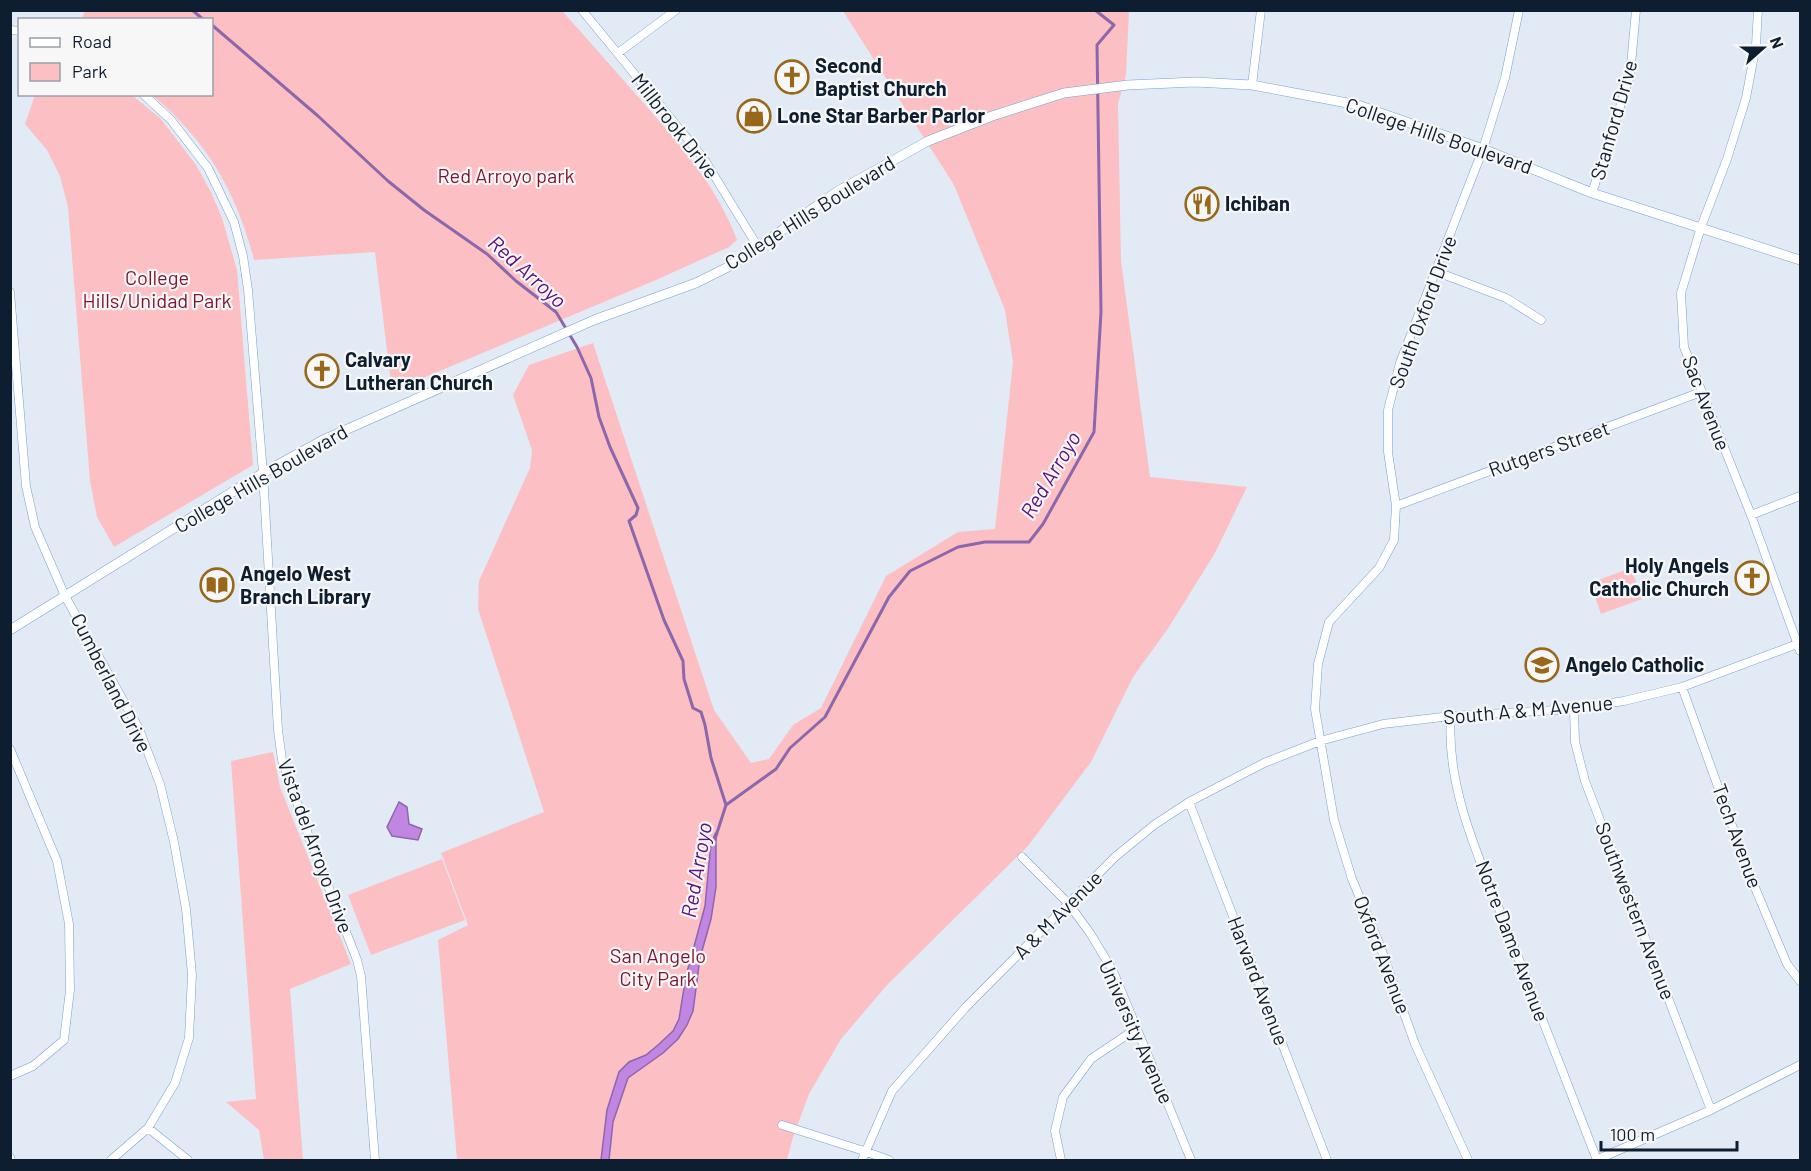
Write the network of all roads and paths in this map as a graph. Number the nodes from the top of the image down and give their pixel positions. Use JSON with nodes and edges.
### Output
{"nodes":[{"id":1,"x":582,"y":10,"type":"edge"},
{"id":2,"x":676,"y":10,"type":"edge"},
{"id":3,"x":1262,"y":10,"type":"edge"},
{"id":4,"x":1519,"y":10,"type":"edge"},
{"id":5,"x":1636,"y":10,"type":"edge"},
{"id":6,"x":1758,"y":10,"type":"edge"},
{"id":7,"x":618,"y":53,"type":"junction"},
{"id":8,"x":1252,"y":85,"type":"junction"},
{"id":9,"x":144,"y":96,"type":"edge"},
{"id":10,"x":1483,"y":149,"type":"junction"},
{"id":11,"x":1592,"y":193,"type":"junction"},
{"id":12,"x":1701,"y":227,"type":"junction"},
{"id":13,"x":758,"y":247,"type":"junction"},
{"id":14,"x":1800,"y":260,"type":"edge"},
{"id":15,"x":1437,"y":272,"type":"junction"},
{"id":16,"x":10,"y":292,"type":"edge"},
{"id":17,"x":1541,"y":320,"type":"dead end"},
{"id":18,"x":1701,"y":392,"type":"junction"},
{"id":19,"x":263,"y":473,"type":"junction"},
{"id":20,"x":1800,"y":496,"type":"edge"},
{"id":21,"x":1396,"y":506,"type":"junction"},
{"id":22,"x":1751,"y":515,"type":"junction"},
{"id":23,"x":65,"y":596,"type":"junction"},
{"id":24,"x":10,"y":630,"type":"edge"},
{"id":25,"x":1800,"y":646,"type":"edge"},
{"id":26,"x":1683,"y":687,"type":"junction"},
{"id":27,"x":1574,"y":709,"type":"junction"},
{"id":28,"x":1451,"y":716,"type":"junction"},
{"id":29,"x":1320,"y":741,"type":"junction"},
{"id":30,"x":10,"y":749,"type":"edge"},
{"id":31,"x":1189,"y":802,"type":"junction"},
{"id":32,"x":1022,"y":857,"type":"dead end"},
{"id":33,"x":1068,"y":903,"type":"junction"},
{"id":34,"x":1800,"y":981,"type":"edge"},
{"id":35,"x":1137,"y":1028,"type":"junction"},
{"id":36,"x":1800,"y":1065,"type":"edge"},
{"id":37,"x":10,"y":1076,"type":"edge"},
{"id":38,"x":1712,"y":1110,"type":"junction"},
{"id":39,"x":782,"y":1125,"type":"dead end"},
{"id":40,"x":147,"y":1128,"type":"junction"},
{"id":41,"x":864,"y":1151,"type":"junction"},
{"id":42,"x":1596,"y":1160,"type":"edge"},
{"id":43,"x":111,"y":1161,"type":"edge"},
{"id":44,"x":188,"y":1161,"type":"edge"},
{"id":45,"x":375,"y":1161,"type":"edge"},
{"id":46,"x":862,"y":1161,"type":"edge"},
{"id":47,"x":890,"y":1161,"type":"edge"},
{"id":48,"x":1060,"y":1161,"type":"edge"},
{"id":49,"x":1191,"y":1161,"type":"edge"},
{"id":50,"x":1327,"y":1161,"type":"edge"},
{"id":51,"x":1468,"y":1161,"type":"edge"}],
"edges":[{"from":1,"to":7,"type":"street","name":"Millbrook Drive"},
{"from":2,"to":7,"type":"street"},
{"from":3,"to":8,"type":"street"},
{"from":4,"to":10,"type":"street","name":"South Oxford Drive"},
{"from":5,"to":11,"type":"street","name":"Stanford Drive"},
{"from":6,"to":12,"type":"street","name":"Sac Avenue"},
{"from":7,"to":13,"type":"street","name":"Millbrook Drive"},
{"from":8,"to":10,"type":"street","name":"College Hills Boulevard"},
{"from":8,"to":13,"type":"street","name":"College Hills Boulevard"},
{"from":9,"to":19,"type":"street","name":"Vista del Arroyo Drive"},
{"from":10,"to":11,"type":"street","name":"College Hills Boulevard"},
{"from":10,"to":15,"type":"street","name":"South Oxford Drive"},
{"from":11,"to":12,"type":"street","name":"College Hills Boulevard"},
{"from":12,"to":14,"type":"street","name":"College Hills Boulevard"},
{"from":12,"to":18,"type":"street","name":"Sac Avenue"},
{"from":13,"to":19,"type":"street","name":"College Hills Boulevard"},
{"from":15,"to":17,"type":"street"},
{"from":15,"to":21,"type":"street","name":"South Oxford Drive"},
{"from":16,"to":23,"type":"street","name":"Cumberland Drive"},
{"from":18,"to":21,"type":"street","name":"Rutgers Street"},
{"from":18,"to":22,"type":"street","name":"Sac Avenue"},
{"from":19,"to":23,"type":"street","name":"College Hills Boulevard"},
{"from":19,"to":45,"type":"street","name":"Vista del Arroyo Drive"},
{"from":20,"to":22,"type":"street"},
{"from":21,"to":29,"type":"street","name":"South Oxford Drive"},
{"from":22,"to":25,"type":"street","name":"Sac Avenue"},
{"from":23,"to":24,"type":"street","name":"College Hills Boulevard"},
{"from":23,"to":40,"type":"street","name":"Cumberland Drive"},
{"from":25,"to":26,"type":"street","name":"South A & M Avenue"},
{"from":26,"to":27,"type":"street","name":"South A & M Avenue"},
{"from":26,"to":34,"type":"street","name":"Tech Avenue"},
{"from":27,"to":28,"type":"street","name":"South A & M Avenue"},
{"from":27,"to":38,"type":"street","name":"Southwestern Avenue"},
{"from":28,"to":29,"type":"street","name":"South A & M Avenue"},
{"from":28,"to":42,"type":"street","name":"Notre Dame Avenue"},
{"from":29,"to":31,"type":"street","name":"A & M Avenue"},
{"from":29,"to":51,"type":"street","name":"Oxford Avenue"},
{"from":30,"to":37,"type":"street"},
{"from":31,"to":33,"type":"street","name":"A & M Avenue"},
{"from":31,"to":50,"type":"street","name":"Harvard Avenue"},
{"from":32,"to":33,"type":"street","name":"University Avenue"},
{"from":33,"to":35,"type":"street","name":"University Avenue"},
{"from":33,"to":41,"type":"street","name":"A & M Avenue"},
{"from":35,"to":48,"type":"street"},
{"from":35,"to":49,"type":"street","name":"University Avenue"},
{"from":36,"to":38,"type":"street"},
{"from":38,"to":42,"type":"street"},
{"from":39,"to":41,"type":"street"},
{"from":40,"to":43,"type":"street","name":"Cumberland Drive"},
{"from":40,"to":44,"type":"street"},
{"from":41,"to":46,"type":"street","name":"A & M Avenue"},
{"from":41,"to":47,"type":"street"}]}
